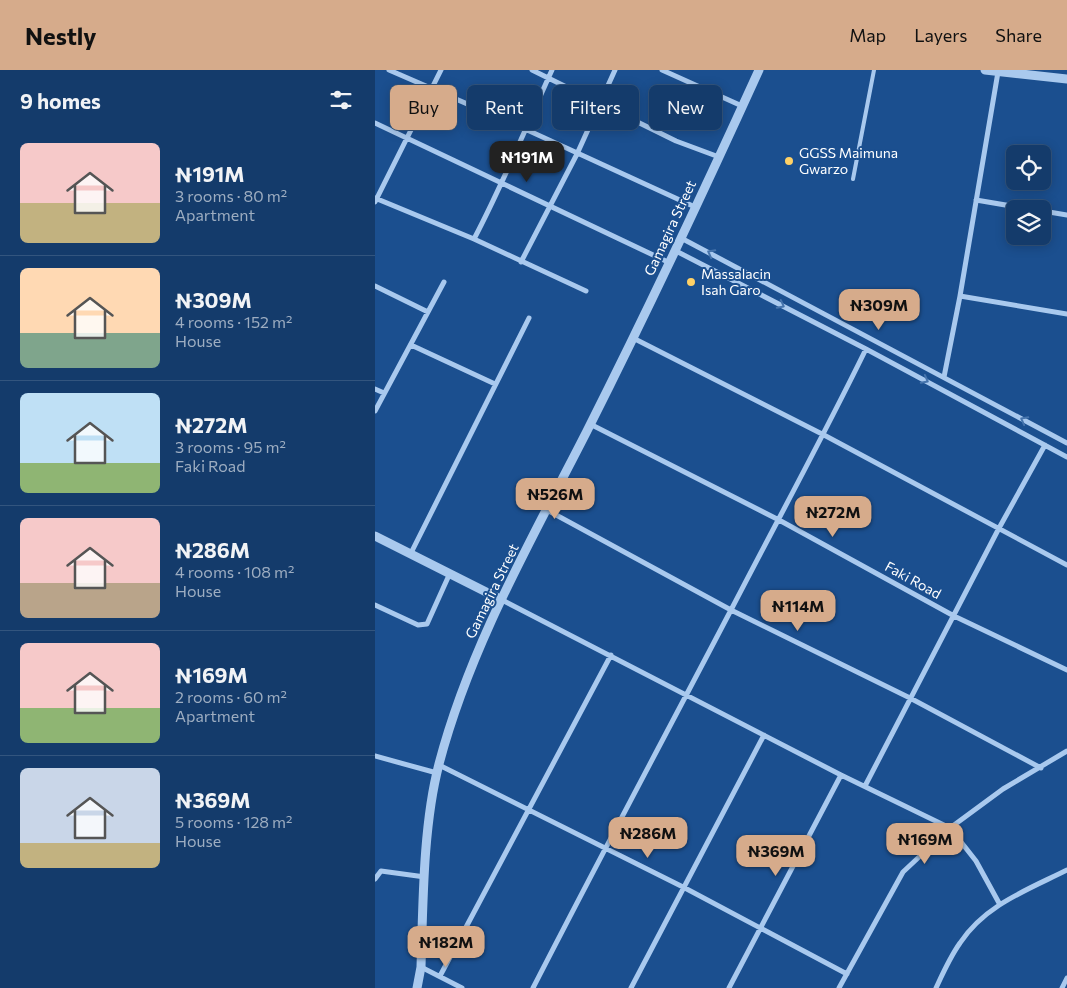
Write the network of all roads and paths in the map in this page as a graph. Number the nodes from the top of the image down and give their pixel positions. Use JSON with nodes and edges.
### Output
{"nodes":[{"id":1,"x":389,"y":70,"type":"edge"},
{"id":2,"x":441,"y":70,"type":"edge"},
{"id":3,"x":532,"y":70,"type":"edge"},
{"id":4,"x":552,"y":70,"type":"edge"},
{"id":5,"x":615,"y":70,"type":"edge"},
{"id":6,"x":661,"y":70,"type":"edge"},
{"id":7,"x":759,"y":70,"type":"edge"},
{"id":8,"x":874,"y":70,"type":"edge"},
{"id":9,"x":985,"y":70,"type":"edge"},
{"id":10,"x":997,"y":72,"type":"junction"},
{"id":11,"x":549,"y":77,"type":"junction"},
{"id":12,"x":1067,"y":79,"type":"edge"},
{"id":13,"x":426,"y":85,"type":"edge"},
{"id":14,"x":434,"y":85,"type":"edge"},
{"id":15,"x":564,"y":85,"type":"edge"},
{"id":16,"x":608,"y":85,"type":"edge"},
{"id":17,"x":542,"y":92,"type":"edge"},
{"id":18,"x":742,"y":106,"type":"junction"},
{"id":19,"x":375,"y":123,"type":"edge"},
{"id":20,"x":639,"y":123,"type":"edge"},
{"id":21,"x":411,"y":130,"type":"edge"},
{"id":22,"x":525,"y":130,"type":"edge"},
{"id":23,"x":527,"y":130,"type":"edge"},
{"id":24,"x":588,"y":130,"type":"edge"},
{"id":25,"x":407,"y":138,"type":"junction"},
{"id":26,"x":577,"y":154,"type":"junction"},
{"id":27,"x":719,"y":157,"type":"junction"},
{"id":28,"x":853,"y":179,"type":"dead end"},
{"id":29,"x":504,"y":183,"type":"junction"},
{"id":30,"x":376,"y":199,"type":"edge"},
{"id":31,"x":976,"y":200,"type":"junction"},
{"id":32,"x":549,"y":204,"type":"junction"},
{"id":33,"x":1006,"y":205,"type":"edge"},
{"id":34,"x":695,"y":207,"type":"junction"},
{"id":35,"x":1051,"y":212,"type":"edge"},
{"id":36,"x":1067,"y":215,"type":"edge"},
{"id":37,"x":681,"y":238,"type":"junction"},
{"id":38,"x":475,"y":239,"type":"junction"},
{"id":39,"x":675,"y":251,"type":"junction"},
{"id":40,"x":521,"y":262,"type":"junction"},
{"id":41,"x":670,"y":263,"type":"junction"},
{"id":42,"x":445,"y":282,"type":"dead end"},
{"id":43,"x":375,"y":286,"type":"edge"},
{"id":44,"x":587,"y":291,"type":"dead end"},
{"id":45,"x":960,"y":296,"type":"junction"},
{"id":46,"x":428,"y":312,"type":"junction"},
{"id":47,"x":1067,"y":314,"type":"edge"},
{"id":48,"x":529,"y":318,"type":"dead end"},
{"id":49,"x":633,"y":338,"type":"junction"},
{"id":50,"x":411,"y":345,"type":"junction"},
{"id":51,"x":866,"y":349,"type":"junction"},
{"id":52,"x":944,"y":377,"type":"junction"},
{"id":53,"x":495,"y":384,"type":"junction"},
{"id":54,"x":375,"y":389,"type":"edge"},
{"id":55,"x":383,"y":393,"type":"junction"},
{"id":56,"x":1005,"y":410,"type":"junction"},
{"id":57,"x":375,"y":411,"type":"edge"},
{"id":58,"x":999,"y":420,"type":"junction"},
{"id":59,"x":590,"y":424,"type":"junction"},
{"id":60,"x":824,"y":436,"type":"junction"},
{"id":61,"x":1067,"y":443,"type":"edge"},
{"id":62,"x":1045,"y":445,"type":"junction"},
{"id":63,"x":1067,"y":457,"type":"edge"},
{"id":64,"x":547,"y":510,"type":"junction"},
{"id":65,"x":779,"y":520,"type":"junction"},
{"id":66,"x":998,"y":530,"type":"junction"},
{"id":67,"x":375,"y":536,"type":"edge"},
{"id":68,"x":411,"y":553,"type":"junction"},
{"id":69,"x":1067,"y":565,"type":"edge"},
{"id":70,"x":450,"y":573,"type":"junction"},
{"id":71,"x":502,"y":600,"type":"junction"},
{"id":72,"x":375,"y":605,"type":"edge"},
{"id":73,"x":731,"y":610,"type":"junction"},
{"id":74,"x":954,"y":616,"type":"junction"},
{"id":75,"x":611,"y":655,"type":"junction"},
{"id":76,"x":1067,"y":670,"type":"edge"},
{"id":77,"x":687,"y":696,"type":"junction"},
{"id":78,"x":910,"y":698,"type":"junction"},
{"id":79,"x":764,"y":735,"type":"junction"},
{"id":80,"x":1067,"y":751,"type":"edge"},
{"id":81,"x":375,"y":756,"type":"edge"},
{"id":82,"x":1041,"y":768,"type":"junction"},
{"id":83,"x":438,"y":769,"type":"junction"},
{"id":84,"x":841,"y":774,"type":"junction"},
{"id":85,"x":865,"y":786,"type":"junction"},
{"id":86,"x":529,"y":810,"type":"junction"},
{"id":87,"x":951,"y":828,"type":"junction"},
{"id":88,"x":605,"y":849,"type":"junction"},
{"id":89,"x":1067,"y":870,"type":"edge"},
{"id":90,"x":425,"y":878,"type":"junction"},
{"id":91,"x":375,"y":879,"type":"edge"},
{"id":92,"x":683,"y":887,"type":"junction"},
{"id":93,"x":999,"y":903,"type":"junction"},
{"id":94,"x":760,"y":928,"type":"junction"},
{"id":95,"x":421,"y":967,"type":"junction"},
{"id":96,"x":847,"y":974,"type":"junction"},
{"id":97,"x":440,"y":976,"type":"junction"},
{"id":98,"x":1067,"y":978,"type":"edge"},
{"id":99,"x":417,"y":988,"type":"edge"},
{"id":100,"x":462,"y":988,"type":"edge"},
{"id":101,"x":533,"y":988,"type":"edge"},
{"id":102,"x":631,"y":988,"type":"edge"},
{"id":103,"x":729,"y":988,"type":"edge"},
{"id":104,"x":839,"y":988,"type":"edge"},
{"id":105,"x":936,"y":988,"type":"edge"},
{"id":106,"x":1062,"y":988,"type":"edge"}],
"edges":[{"from":1,"to":13,"type":"street"},
{"from":2,"to":14,"type":"street"},
{"from":3,"to":11,"type":"street"},
{"from":4,"to":11,"type":"street"},
{"from":5,"to":16,"type":"street"},
{"from":6,"to":18,"type":"street"},
{"from":7,"to":18,"type":"street","name":"Gamagira Street"},
{"from":8,"to":28,"type":"lane"},
{"from":9,"to":10,"type":"street"},
{"from":10,"to":12,"type":"street"},
{"from":10,"to":31,"type":"street"},
{"from":11,"to":15,"type":"street"},
{"from":11,"to":17,"type":"street"},
{"from":18,"to":27,"type":"street","name":"Gamagira Street"},
{"from":19,"to":25,"type":"street"},
{"from":20,"to":27,"type":"street"},
{"from":21,"to":25,"type":"street"},
{"from":22,"to":29,"type":"street"},
{"from":23,"to":26,"type":"street"},
{"from":24,"to":26,"type":"street"},
{"from":25,"to":29,"type":"street"},
{"from":25,"to":30,"type":"street"},
{"from":26,"to":32,"type":"street"},
{"from":26,"to":34,"type":"street"},
{"from":27,"to":34,"type":"street","name":"Gamagira Street"},
{"from":29,"to":32,"type":"street"},
{"from":29,"to":38,"type":"street"},
{"from":30,"to":38,"type":"street"},
{"from":31,"to":33,"type":"street"},
{"from":31,"to":45,"type":"street"},
{"from":32,"to":40,"type":"street"},
{"from":32,"to":41,"type":"street"},
{"from":34,"to":37,"type":"street","name":"Gamagira Street"},
{"from":35,"to":36,"type":"street"},
{"from":37,"to":39,"type":"street","name":"Gamagira Street"},
{"from":52,"to":37,"type":"street","one_way":true},
{"from":38,"to":40,"type":"street"},
{"from":39,"to":41,"type":"street","name":"Gamagira Street"},
{"from":39,"to":51,"type":"street","one_way":true},
{"from":40,"to":44,"type":"street"},
{"from":41,"to":49,"type":"street","name":"Gamagira Street"},
{"from":42,"to":46,"type":"street"},
{"from":43,"to":46,"type":"street"},
{"from":45,"to":47,"type":"street"},
{"from":45,"to":52,"type":"street"},
{"from":46,"to":50,"type":"street"},
{"from":48,"to":53,"type":"street"},
{"from":49,"to":59,"type":"street","name":"Gamagira Street"},
{"from":49,"to":60,"type":"street"},
{"from":50,"to":53,"type":"street"},
{"from":50,"to":55,"type":"street"},
{"from":51,"to":58,"type":"street","one_way":true},
{"from":51,"to":60,"type":"street"},
{"from":52,"to":56,"type":"street"},
{"from":53,"to":68,"type":"street"},
{"from":54,"to":55,"type":"street"},
{"from":55,"to":57,"type":"street"},
{"from":56,"to":58,"type":"street"},
{"from":61,"to":56,"type":"street","one_way":true},
{"from":58,"to":62,"type":"street"},
{"from":59,"to":64,"type":"street","name":"Gamagira Street"},
{"from":59,"to":65,"type":"street","name":"Faki Road"},
{"from":60,"to":65,"type":"street"},
{"from":60,"to":66,"type":"street"},
{"from":62,"to":63,"type":"street"},
{"from":62,"to":66,"type":"street"},
{"from":64,"to":71,"type":"street","name":"Gamagira Street"},
{"from":64,"to":73,"type":"street"},
{"from":65,"to":73,"type":"street"},
{"from":65,"to":74,"type":"street","name":"Faki Road"},
{"from":66,"to":69,"type":"street"},
{"from":66,"to":74,"type":"street"},
{"from":67,"to":68,"type":"street"},
{"from":68,"to":70,"type":"street"},
{"from":70,"to":71,"type":"street"},
{"from":70,"to":72,"type":"street"},
{"from":71,"to":75,"type":"street"},
{"from":71,"to":83,"type":"street","name":"Gamagira Street"},
{"from":73,"to":77,"type":"street"},
{"from":73,"to":78,"type":"street"},
{"from":74,"to":76,"type":"street","name":"Faki Road"},
{"from":74,"to":78,"type":"street"},
{"from":75,"to":77,"type":"street"},
{"from":75,"to":86,"type":"street"},
{"from":77,"to":79,"type":"street"},
{"from":77,"to":88,"type":"street"},
{"from":78,"to":82,"type":"street"},
{"from":78,"to":85,"type":"street"},
{"from":79,"to":84,"type":"street"},
{"from":79,"to":92,"type":"street"},
{"from":80,"to":82,"type":"street"},
{"from":81,"to":83,"type":"street"},
{"from":82,"to":87,"type":"street"},
{"from":83,"to":86,"type":"street"},
{"from":83,"to":90,"type":"street","name":"Gamagira Street"},
{"from":84,"to":85,"type":"street"},
{"from":84,"to":94,"type":"street"},
{"from":85,"to":87,"type":"street"},
{"from":86,"to":88,"type":"street"},
{"from":86,"to":97,"type":"street"},
{"from":87,"to":93,"type":"street"},
{"from":87,"to":96,"type":"street"},
{"from":88,"to":92,"type":"street"},
{"from":88,"to":101,"type":"street"},
{"from":89,"to":93,"type":"street"},
{"from":90,"to":91,"type":"street"},
{"from":90,"to":95,"type":"street","name":"Gamagira Street"},
{"from":92,"to":94,"type":"street"},
{"from":92,"to":102,"type":"street"},
{"from":93,"to":105,"type":"street"},
{"from":94,"to":96,"type":"street"},
{"from":94,"to":103,"type":"street"},
{"from":95,"to":97,"type":"street"},
{"from":95,"to":99,"type":"street","name":"Gamagira Street"},
{"from":96,"to":104,"type":"street"},
{"from":97,"to":100,"type":"street"},
{"from":98,"to":106,"type":"street"}]}
